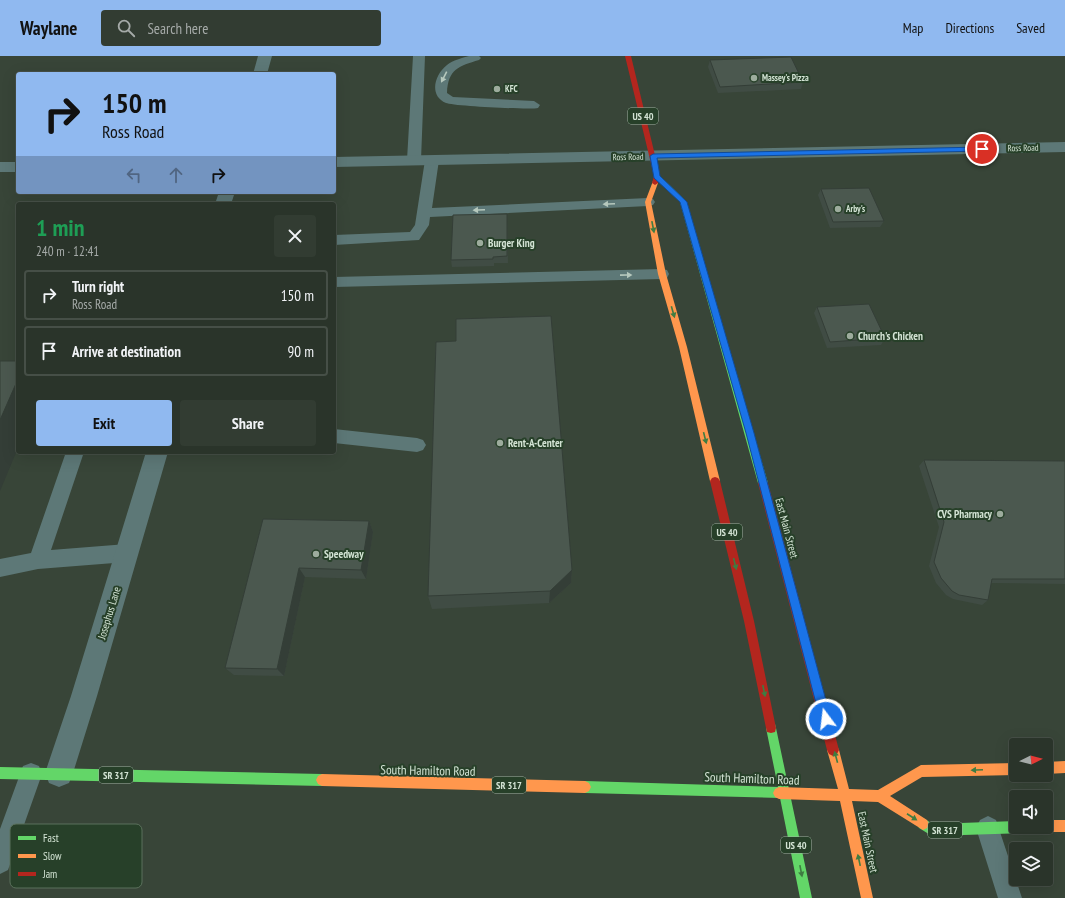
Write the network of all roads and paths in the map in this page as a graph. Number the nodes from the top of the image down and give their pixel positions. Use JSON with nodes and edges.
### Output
{"nodes":[{"id":1,"x":265,"y":56,"type":"edge"},
{"id":2,"x":419,"y":56,"type":"edge"},
{"id":3,"x":628,"y":56,"type":"edge"},
{"id":4,"x":475,"y":58,"type":"dead end"},
{"id":5,"x":261,"y":72,"type":"edge"},
{"id":6,"x":534,"y":105,"type":"dead end"},
{"id":7,"x":1065,"y":147,"type":"edge"},
{"id":8,"x":653,"y":156,"type":"junction"},
{"id":9,"x":414,"y":160,"type":"junction"},
{"id":10,"x":432,"y":160,"type":"junction"},
{"id":11,"x":336,"y":162,"type":"edge"},
{"id":12,"x":0,"y":167,"type":"edge"},
{"id":13,"x":16,"y":167,"type":"edge"},
{"id":14,"x":657,"y":176,"type":"junction"},
{"id":15,"x":648,"y":202,"type":"junction"},
{"id":16,"x":424,"y":213,"type":"junction"},
{"id":17,"x":336,"y":240,"type":"edge"},
{"id":18,"x":662,"y":274,"type":"junction"},
{"id":19,"x":336,"y":282,"type":"edge"},
{"id":20,"x":336,"y":436,"type":"edge"},
{"id":21,"x":417,"y":445,"type":"dead end"},
{"id":22,"x":74,"y":454,"type":"edge"},
{"id":23,"x":156,"y":454,"type":"edge"},
{"id":24,"x":127,"y":553,"type":"junction"},
{"id":25,"x":38,"y":560,"type":"junction"},
{"id":26,"x":0,"y":568,"type":"edge"},
{"id":27,"x":1065,"y":767,"type":"edge"},
{"id":28,"x":1009,"y":768,"type":"edge"},
{"id":29,"x":1053,"y":768,"type":"edge"},
{"id":30,"x":0,"y":773,"type":"edge"},
{"id":31,"x":59,"y":773,"type":"junction"},
{"id":32,"x":31,"y":774,"type":"junction"},
{"id":33,"x":785,"y":792,"type":"junction"},
{"id":34,"x":845,"y":795,"type":"junction"},
{"id":35,"x":879,"y":796,"type":"junction"},
{"id":36,"x":13,"y":824,"type":"edge"},
{"id":37,"x":1053,"y":826,"type":"edge"},
{"id":38,"x":1065,"y":826,"type":"edge"},
{"id":39,"x":1009,"y":827,"type":"edge"},
{"id":40,"x":988,"y":828,"type":"junction"},
{"id":41,"x":10,"y":834,"type":"edge"},
{"id":42,"x":0,"y":862,"type":"edge"},
{"id":43,"x":806,"y":898,"type":"edge"},
{"id":44,"x":867,"y":898,"type":"edge"},
{"id":45,"x":1010,"y":898,"type":"edge"}],
"edges":[{"from":1,"to":5,"type":"street"},
{"from":2,"to":9,"type":"lane"},
{"from":3,"to":8,"type":"main road","number":"US 40"},
{"from":4,"to":6,"type":"lane","one_way":true},
{"from":7,"to":8,"type":"street","name":"Ross Road"},
{"from":8,"to":10,"type":"street","name":"Ross Road"},
{"from":8,"to":14,"type":"main road","number":"US 40"},
{"from":9,"to":10,"type":"street","name":"Ross Road"},
{"from":9,"to":11,"type":"street","name":"Ross Road"},
{"from":10,"to":16,"type":"lane"},
{"from":12,"to":13,"type":"street"},
{"from":14,"to":15,"type":"main road"},
{"from":34,"to":14,"type":"main road","name":"East Main Street","one_way":true},
{"from":15,"to":16,"type":"lane","one_way":true},
{"from":15,"to":18,"type":"main road","number":"US 40","one_way":true},
{"from":16,"to":17,"type":"lane"},
{"from":19,"to":18,"type":"lane","one_way":true},
{"from":18,"to":33,"type":"main road","number":"US 40","one_way":true},
{"from":20,"to":21,"type":"lane"},
{"from":22,"to":25,"type":"lane"},
{"from":23,"to":24,"type":"street","name":"Josephus Lane"},
{"from":24,"to":25,"type":"lane"},
{"from":24,"to":31,"type":"street","name":"Josephus Lane"},
{"from":25,"to":26,"type":"lane"},
{"from":27,"to":29,"type":"main road"},
{"from":28,"to":35,"type":"main road","one_way":true},
{"from":30,"to":32,"type":"main road","name":"South Hamilton Road","number":"SR 317"},
{"from":31,"to":32,"type":"main road","name":"South Hamilton Road","number":"SR 317"},
{"from":31,"to":33,"type":"main road","name":"South Hamilton Road","number":"SR 317"},
{"from":32,"to":36,"type":"lane"},
{"from":33,"to":34,"type":"main road","name":"South Hamilton Road","number":"SR 317"},
{"from":33,"to":43,"type":"main road","number":"US 40","one_way":true},
{"from":34,"to":35,"type":"main road","name":"South Hamilton Road","number":"SR 317"},
{"from":44,"to":34,"type":"main road","name":"East Main Street","one_way":true},
{"from":35,"to":40,"type":"main road","number":"SR 317","one_way":true},
{"from":37,"to":38,"type":"main road"},
{"from":39,"to":40,"type":"main road","number":"SR 317"},
{"from":40,"to":45,"type":"lane"},
{"from":41,"to":42,"type":"lane"}]}
